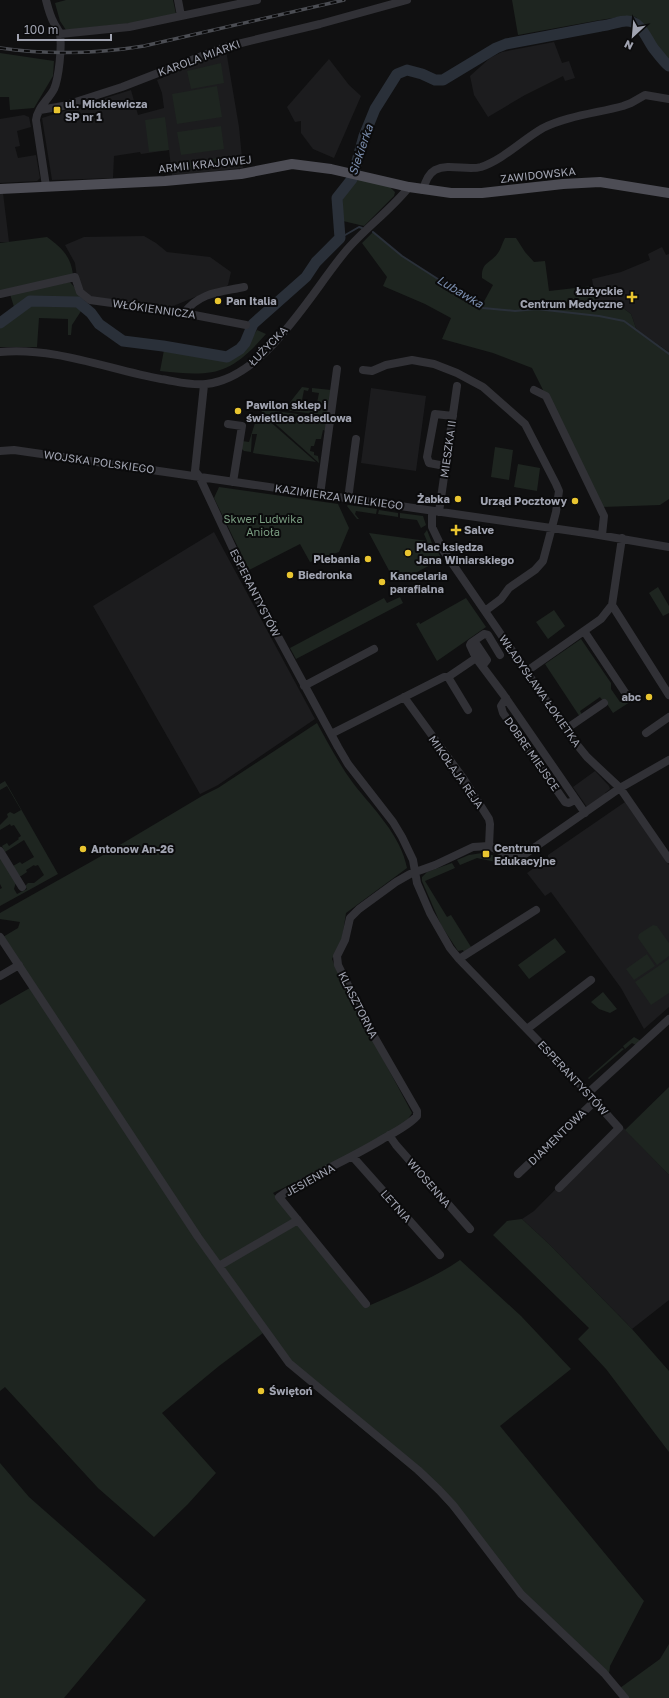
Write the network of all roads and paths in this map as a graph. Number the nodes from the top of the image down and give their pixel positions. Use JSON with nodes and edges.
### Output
{"nodes":[{"id":1,"x":46,"y":0,"type":"edge"},
{"id":2,"x":178,"y":0,"type":"edge"},
{"id":3,"x":257,"y":0,"type":"edge"},
{"id":4,"x":407,"y":0,"type":"edge"},
{"id":5,"x":181,"y":16,"type":"junction"},
{"id":6,"x":60,"y":37,"type":"junction"},
{"id":7,"x":669,"y":99,"type":"edge"},
{"id":8,"x":40,"y":110,"type":"junction"},
{"id":9,"x":46,"y":186,"type":"junction"},
{"id":10,"x":409,"y":187,"type":"junction"},
{"id":11,"x":0,"y":189,"type":"edge"},
{"id":12,"x":423,"y":190,"type":"junction"},
{"id":13,"x":669,"y":193,"type":"edge"},
{"id":14,"x":244,"y":287,"type":"dead end"},
{"id":15,"x":0,"y":294,"type":"edge"},
{"id":16,"x":184,"y":312,"type":"junction"},
{"id":17,"x":246,"y":325,"type":"dead end"},
{"id":18,"x":0,"y":352,"type":"edge"},
{"id":19,"x":337,"y":369,"type":"dead end"},
{"id":20,"x":364,"y":370,"type":"dead end"},
{"id":21,"x":204,"y":385,"type":"junction"},
{"id":22,"x":457,"y":386,"type":"dead end"},
{"id":23,"x":534,"y":390,"type":"dead end"},
{"id":24,"x":453,"y":416,"type":"junction"},
{"id":25,"x":228,"y":424,"type":"dead end"},
{"id":26,"x":356,"y":439,"type":"dead end"},
{"id":27,"x":0,"y":451,"type":"edge"},
{"id":28,"x":446,"y":466,"type":"junction"},
{"id":29,"x":199,"y":476,"type":"junction"},
{"id":30,"x":233,"y":482,"type":"junction"},
{"id":31,"x":320,"y":495,"type":"junction"},
{"id":32,"x":348,"y":499,"type":"junction"},
{"id":33,"x":435,"y":511,"type":"junction"},
{"id":34,"x":552,"y":528,"type":"junction"},
{"id":35,"x":602,"y":535,"type":"junction"},
{"id":36,"x":622,"y":538,"type":"junction"},
{"id":37,"x":669,"y":547,"type":"edge"},
{"id":38,"x":612,"y":606,"type":"junction"},
{"id":39,"x":485,"y":611,"type":"junction"},
{"id":40,"x":584,"y":631,"type":"junction"},
{"id":41,"x":477,"y":645,"type":"dead end"},
{"id":42,"x":374,"y":650,"type":"dead end"},
{"id":43,"x":500,"y":655,"type":"dead end"},
{"id":44,"x":476,"y":658,"type":"junction"},
{"id":45,"x":483,"y":665,"type":"junction"},
{"id":46,"x":527,"y":672,"type":"junction"},
{"id":47,"x":446,"y":677,"type":"junction"},
{"id":48,"x":304,"y":686,"type":"junction"},
{"id":49,"x":669,"y":695,"type":"edge"},
{"id":50,"x":404,"y":697,"type":"junction"},
{"id":51,"x":628,"y":697,"type":"dead end"},
{"id":52,"x":604,"y":703,"type":"dead end"},
{"id":53,"x":468,"y":710,"type":"dead end"},
{"id":54,"x":669,"y":717,"type":"edge"},
{"id":55,"x":566,"y":729,"type":"junction"},
{"id":56,"x":646,"y":733,"type":"dead end"},
{"id":57,"x":331,"y":734,"type":"junction"},
{"id":58,"x":669,"y":760,"type":"edge"},
{"id":59,"x":620,"y":788,"type":"junction"},
{"id":60,"x":585,"y":813,"type":"junction"},
{"id":61,"x":489,"y":846,"type":"junction"},
{"id":62,"x":0,"y":851,"type":"edge"},
{"id":63,"x":669,"y":859,"type":"edge"},
{"id":64,"x":415,"y":872,"type":"junction"},
{"id":65,"x":22,"y":887,"type":"dead end"},
{"id":66,"x":536,"y":910,"type":"dead end"},
{"id":67,"x":0,"y":937,"type":"edge"},
{"id":68,"x":459,"y":959,"type":"junction"},
{"id":69,"x":20,"y":965,"type":"junction"},
{"id":70,"x":0,"y":976,"type":"edge"},
{"id":71,"x":591,"y":980,"type":"dead end"},
{"id":72,"x":669,"y":1019,"type":"edge"},
{"id":73,"x":527,"y":1029,"type":"junction"},
{"id":74,"x":588,"y":1093,"type":"junction"},
{"id":75,"x":595,"y":1101,"type":"junction"},
{"id":76,"x":417,"y":1116,"type":"joint"},
{"id":77,"x":390,"y":1135,"type":"junction"},
{"id":78,"x":352,"y":1157,"type":"junction"},
{"id":79,"x":518,"y":1174,"type":"dead end"},
{"id":80,"x":559,"y":1188,"type":"dead end"},
{"id":81,"x":298,"y":1220,"type":"junction"},
{"id":82,"x":470,"y":1229,"type":"dead end"},
{"id":83,"x":440,"y":1255,"type":"dead end"},
{"id":84,"x":219,"y":1266,"type":"junction"},
{"id":85,"x":366,"y":1304,"type":"dead end"},
{"id":86,"x":625,"y":1698,"type":"edge"}],
"edges":[{"from":1,"to":6,"type":"street"},
{"from":2,"to":5,"type":"street"},
{"from":3,"to":5,"type":"street"},
{"from":4,"to":8,"type":"street","name":"KAROLA MIARKI"},
{"from":5,"to":6,"type":"street"},
{"from":6,"to":8,"type":"street"},
{"from":7,"to":12,"type":"street"},
{"from":8,"to":9,"type":"street"},
{"from":9,"to":10,"type":"main road","name":"ARMII KRAJOWEJ"},
{"from":9,"to":11,"type":"main road","name":"ARMII KRAJOWEJ"},
{"from":10,"to":12,"type":"main road","name":"ZAWIDOWSKA"},
{"from":10,"to":21,"type":"street","name":"ŁUŻYCKA"},
{"from":12,"to":13,"type":"main road","name":"ZAWIDOWSKA"},
{"from":14,"to":16,"type":"street"},
{"from":15,"to":16,"type":"street","name":"WŁÓKIENNICZA"},
{"from":16,"to":17,"type":"street","name":"WŁÓKIENNICZA"},
{"from":18,"to":21,"type":"street","name":"ŁUŻYCKA"},
{"from":19,"to":31,"type":"street"},
{"from":20,"to":34,"type":"street"},
{"from":21,"to":29,"type":"street","name":"ESPERANTYSTÓW"},
{"from":22,"to":24,"type":"street","name":"MIESZKA II"},
{"from":23,"to":35,"type":"street"},
{"from":24,"to":28,"type":"street","name":"MIESZKA II"},
{"from":24,"to":28,"type":"street"},
{"from":25,"to":30,"type":"street"},
{"from":26,"to":32,"type":"street"},
{"from":27,"to":29,"type":"street","name":"WOJSKA POLSKIEGO"},
{"from":28,"to":33,"type":"street","name":"MIESZKA II"},
{"from":29,"to":30,"type":"street","name":"KAZIMIERZA WIELKIEGO"},
{"from":29,"to":48,"type":"street","name":"ESPERANTYSTÓW"},
{"from":30,"to":31,"type":"street","name":"KAZIMIERZA WIELKIEGO"},
{"from":31,"to":32,"type":"street","name":"KAZIMIERZA WIELKIEGO"},
{"from":32,"to":33,"type":"street","name":"KAZIMIERZA WIELKIEGO"},
{"from":33,"to":34,"type":"street","name":"KAZIMIERZA WIELKIEGO"},
{"from":33,"to":39,"type":"street","name":"WŁADYSŁAWA ŁOKIETKA"},
{"from":34,"to":35,"type":"street","name":"KAZIMIERZA WIELKIEGO"},
{"from":34,"to":39,"type":"street"},
{"from":35,"to":36,"type":"street","name":"KAZIMIERZA WIELKIEGO"},
{"from":36,"to":37,"type":"street","name":"KAZIMIERZA WIELKIEGO"},
{"from":36,"to":38,"type":"street"},
{"from":38,"to":40,"type":"street"},
{"from":38,"to":49,"type":"street"},
{"from":39,"to":46,"type":"street","name":"WŁADYSŁAWA ŁOKIETKA"},
{"from":40,"to":46,"type":"street"},
{"from":40,"to":51,"type":"street"},
{"from":41,"to":45,"type":"street"},
{"from":42,"to":48,"type":"street"},
{"from":43,"to":44,"type":"street"},
{"from":44,"to":45,"type":"street","name":"DOBRE MIEJSCE"},
{"from":44,"to":47,"type":"street"},
{"from":45,"to":60,"type":"street","name":"DOBRE MIEJSCE"},
{"from":46,"to":55,"type":"street","name":"WŁADYSŁAWA ŁOKIETKA"},
{"from":47,"to":50,"type":"street"},
{"from":47,"to":53,"type":"street"},
{"from":48,"to":57,"type":"street","name":"ESPERANTYSTÓW"},
{"from":50,"to":57,"type":"street"},
{"from":50,"to":61,"type":"street","name":"MIKOŁAJA REJA"},
{"from":52,"to":55,"type":"street"},
{"from":54,"to":56,"type":"street"},
{"from":55,"to":59,"type":"street","name":"WŁADYSŁAWA ŁOKIETKA"},
{"from":57,"to":64,"type":"street","name":"ESPERANTYSTÓW"},
{"from":58,"to":59,"type":"street"},
{"from":59,"to":60,"type":"street"},
{"from":59,"to":63,"type":"street","name":"WŁADYSŁAWA ŁOKIETKA"},
{"from":60,"to":61,"type":"street"},
{"from":61,"to":64,"type":"street"},
{"from":62,"to":65,"type":"street"},
{"from":64,"to":68,"type":"street","name":"ESPERANTYSTÓW"},
{"from":64,"to":76,"type":"street","name":"KLASZTORNA"},
{"from":66,"to":68,"type":"street"},
{"from":67,"to":69,"type":"street"},
{"from":68,"to":73,"type":"street","name":"ESPERANTYSTÓW"},
{"from":69,"to":70,"type":"street"},
{"from":69,"to":84,"type":"street"},
{"from":71,"to":73,"type":"street"},
{"from":72,"to":74,"type":"street"},
{"from":73,"to":74,"type":"street","name":"ESPERANTYSTÓW"},
{"from":74,"to":75,"type":"street","name":"ESPERANTYSTÓW"},
{"from":75,"to":79,"type":"street","name":"DIAMENTOWA"},
{"from":75,"to":80,"type":"street","name":"ESPERANTYSTÓW"},
{"from":76,"to":77,"type":"street","name":"JESIENNA"},
{"from":77,"to":78,"type":"street","name":"JESIENNA"},
{"from":77,"to":82,"type":"street","name":"WIOSENNA"},
{"from":78,"to":81,"type":"street","name":"JESIENNA"},
{"from":78,"to":83,"type":"street","name":"LETNIA"},
{"from":81,"to":84,"type":"street"},
{"from":81,"to":85,"type":"street","name":"JESIENNA"},
{"from":84,"to":86,"type":"street"}]}
